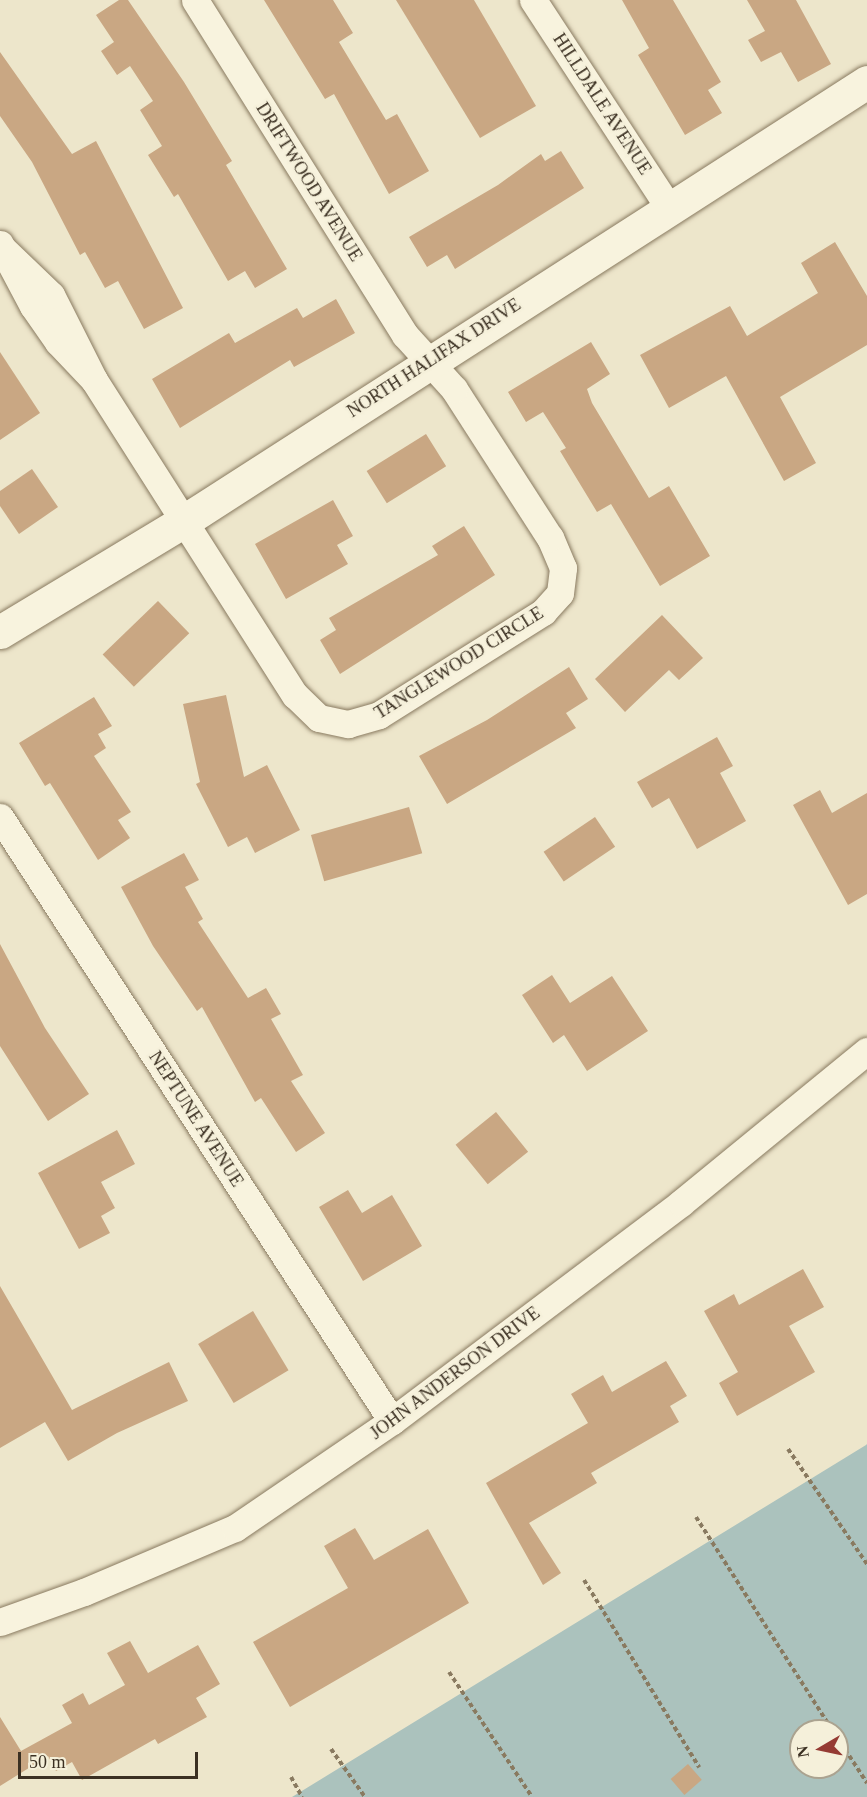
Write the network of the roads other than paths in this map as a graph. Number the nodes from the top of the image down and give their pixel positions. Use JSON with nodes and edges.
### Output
{"nodes":[{"id":1,"x":195,"y":0,"type":"edge"},
{"id":2,"x":533,"y":0,"type":"edge"},
{"id":3,"x":867,"y":82,"type":"edge"},
{"id":4,"x":670,"y":209,"type":"junction"},
{"id":5,"x":2,"y":247,"type":"edge"},
{"id":6,"x":429,"y":361,"type":"junction"},
{"id":7,"x":184,"y":521,"type":"junction"},
{"id":8,"x":0,"y":632,"type":"edge"},
{"id":9,"x":0,"y":817,"type":"edge"},
{"id":10,"x":867,"y":1051,"type":"edge"},
{"id":11,"x":392,"y":1421,"type":"junction"},
{"id":12,"x":0,"y":1622,"type":"edge"}],
"edges":[{"from":1,"to":6,"type":"street","name":"DRIFTWOOD AVENUE"},
{"from":2,"to":4,"type":"street","name":"HILLDALE AVENUE"},
{"from":3,"to":4,"type":"street","name":"NORTH HALIFAX DRIVE"},
{"from":4,"to":6,"type":"street","name":"NORTH HALIFAX DRIVE"},
{"from":5,"to":7,"type":"street","name":"TANGLEWOOD CIRCLE"},
{"from":6,"to":7,"type":"street","name":"NORTH HALIFAX DRIVE"},
{"from":6,"to":7,"type":"street","name":"TANGLEWOOD CIRCLE"},
{"from":7,"to":8,"type":"street","name":"NORTH HALIFAX DRIVE"},
{"from":9,"to":11,"type":"street","name":"NEPTUNE AVENUE"},
{"from":10,"to":11,"type":"street","name":"JOHN ANDERSON DRIVE"},
{"from":11,"to":12,"type":"street","name":"JOHN ANDERSON DRIVE"}]}
